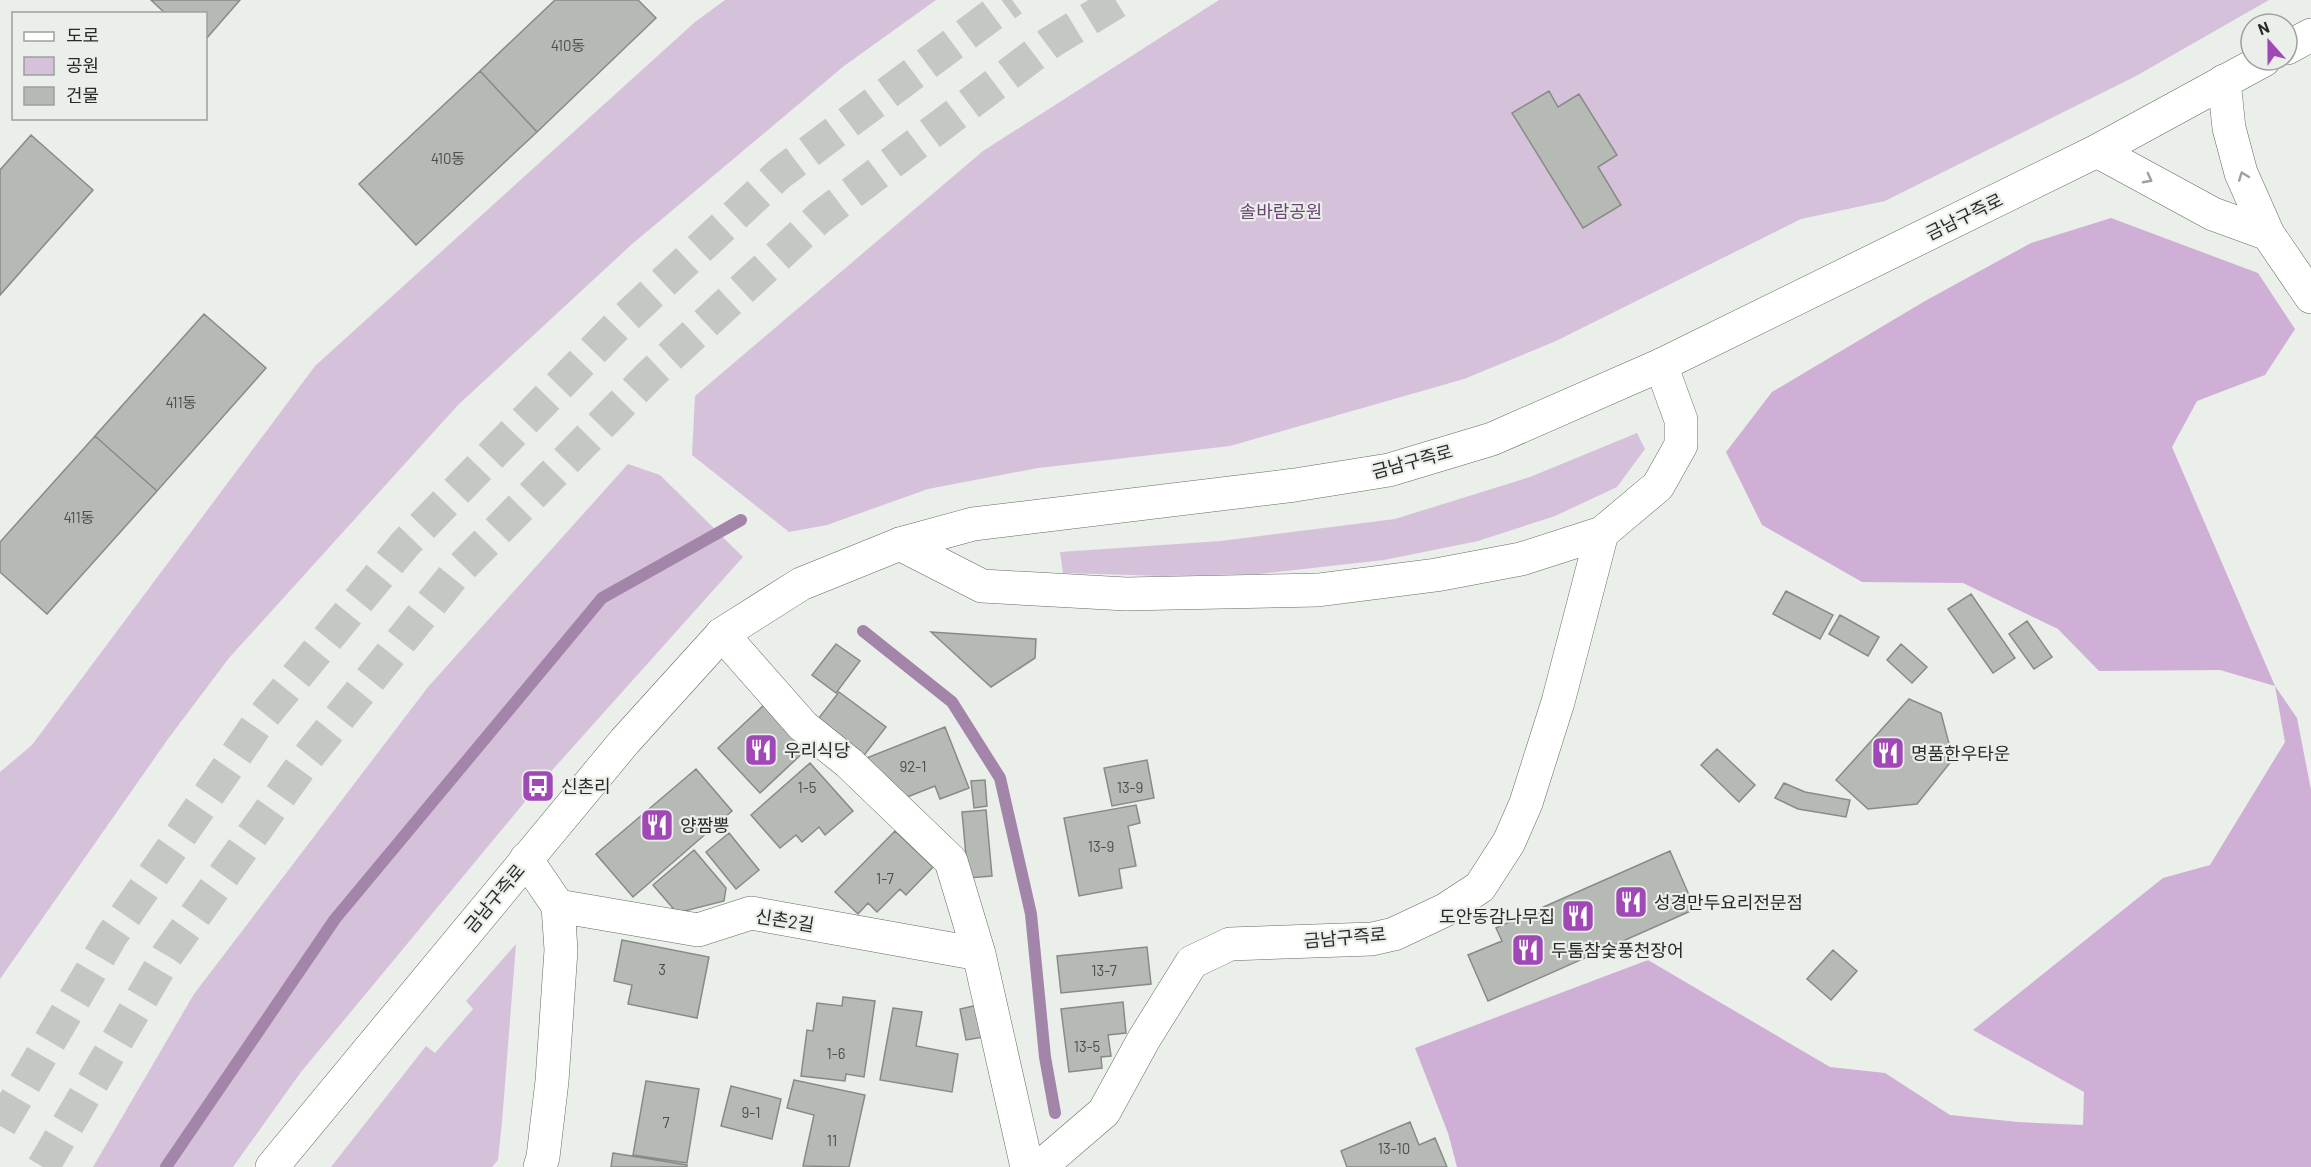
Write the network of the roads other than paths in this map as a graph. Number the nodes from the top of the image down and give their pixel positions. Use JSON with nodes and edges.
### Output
{"nodes":[{"id":1,"x":2241,"y":72,"type":"edge"},
{"id":2,"x":2224,"y":81,"type":"junction"},
{"id":3,"x":2097,"y":151,"type":"junction"},
{"id":4,"x":2268,"y":234,"type":"junction"},
{"id":5,"x":2311,"y":297,"type":"edge"},
{"id":6,"x":1661,"y":365,"type":"junction"},
{"id":7,"x":1602,"y":533,"type":"junction"},
{"id":8,"x":900,"y":544,"type":"junction"},
{"id":9,"x":722,"y":634,"type":"junction"},
{"id":10,"x":526,"y":859,"type":"junction"},
{"id":11,"x":558,"y":906,"type":"junction"},
{"id":12,"x":979,"y":954,"type":"junction"},
{"id":13,"x":272,"y":1167,"type":"edge"},
{"id":14,"x":540,"y":1167,"type":"edge"},
{"id":15,"x":1027,"y":1167,"type":"edge"},
{"id":16,"x":1040,"y":1167,"type":"edge"}],
"edges":[{"from":1,"to":2,"type":"street","name":"금남구즉로"},
{"from":2,"to":3,"type":"street","name":"금남구즉로"},
{"from":4,"to":2,"type":"street","one_way":true},
{"from":3,"to":4,"type":"street","one_way":true},
{"from":3,"to":6,"type":"street","name":"금남구즉로"},
{"from":4,"to":5,"type":"street"},
{"from":6,"to":7,"type":"street"},
{"from":6,"to":8,"type":"street","name":"금남구즉로"},
{"from":7,"to":8,"type":"street"},
{"from":7,"to":16,"type":"street","name":"금남구즉로"},
{"from":8,"to":9,"type":"street","name":"금남구즉로"},
{"from":9,"to":10,"type":"street","name":"금남구즉로"},
{"from":9,"to":12,"type":"street"},
{"from":10,"to":11,"type":"street"},
{"from":10,"to":13,"type":"street","name":"금남구즉로"},
{"from":11,"to":12,"type":"street","name":"신촌2길"},
{"from":11,"to":14,"type":"street"},
{"from":12,"to":15,"type":"street"}]}
